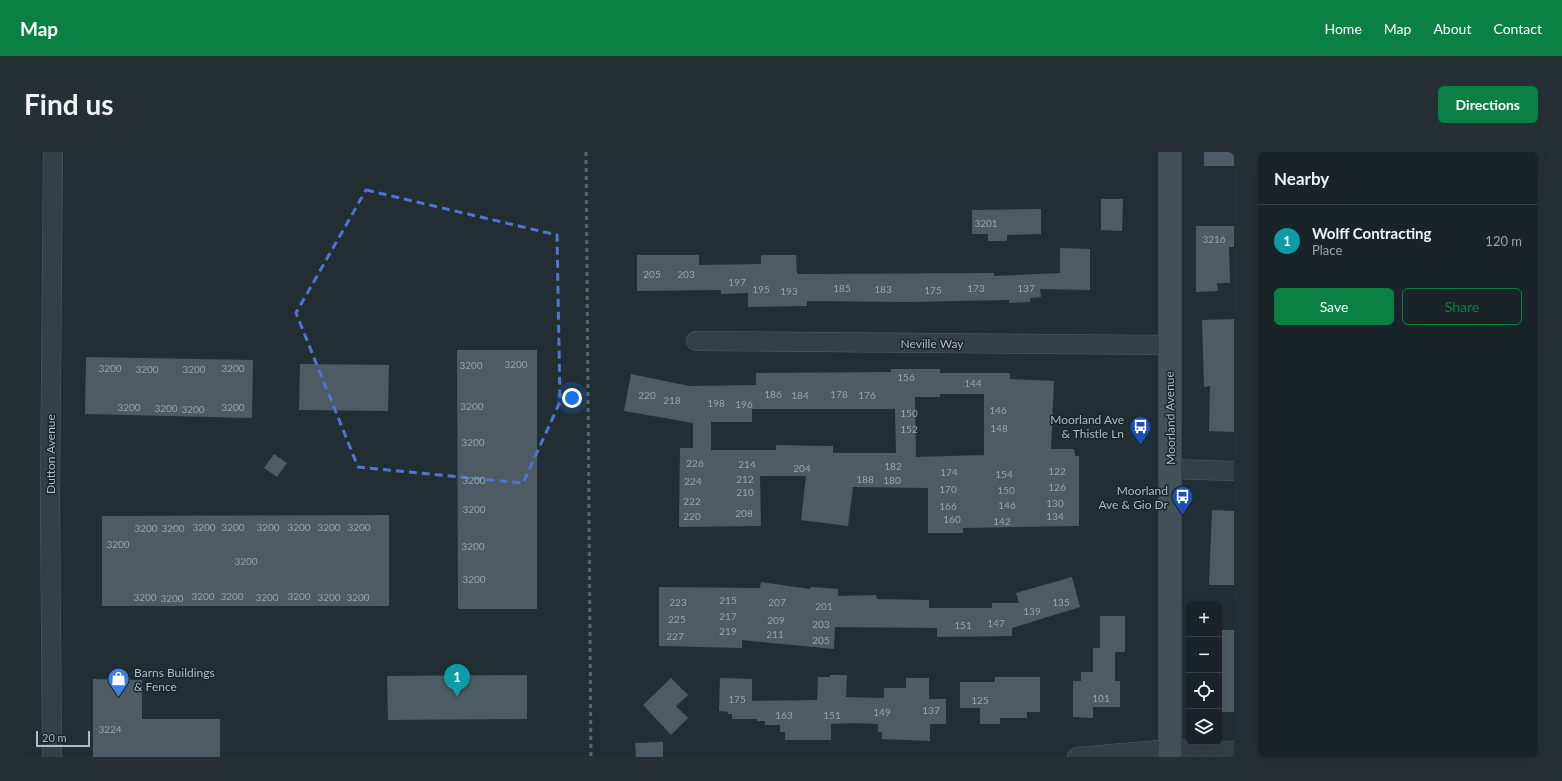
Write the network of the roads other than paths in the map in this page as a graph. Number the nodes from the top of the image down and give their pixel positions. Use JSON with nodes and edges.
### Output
{"nodes":[{"id":1,"x":53,"y":152,"type":"edge"},
{"id":2,"x":1170,"y":152,"type":"edge"},
{"id":3,"x":696,"y":341,"type":"dead end"},
{"id":4,"x":1169,"y":345,"type":"junction"},
{"id":5,"x":1171,"y":469,"type":"junction"},
{"id":6,"x":1234,"y":471,"type":"edge"},
{"id":7,"x":1234,"y":751,"type":"edge"},
{"id":8,"x":1171,"y":753,"type":"edge"},
{"id":9,"x":52,"y":757,"type":"edge"},
{"id":10,"x":1077,"y":757,"type":"edge"}],
"edges":[{"from":1,"to":9,"type":"street","name":"Dutton Avenue"},
{"from":2,"to":4,"type":"street","name":"Moorland Avenue"},
{"from":3,"to":4,"type":"street","name":"Neville Way"},
{"from":4,"to":5,"type":"street","name":"Moorland Avenue"},
{"from":5,"to":6,"type":"street"},
{"from":5,"to":8,"type":"street","name":"Moorland Avenue"},
{"from":7,"to":8,"type":"street"},
{"from":8,"to":10,"type":"street"}]}
